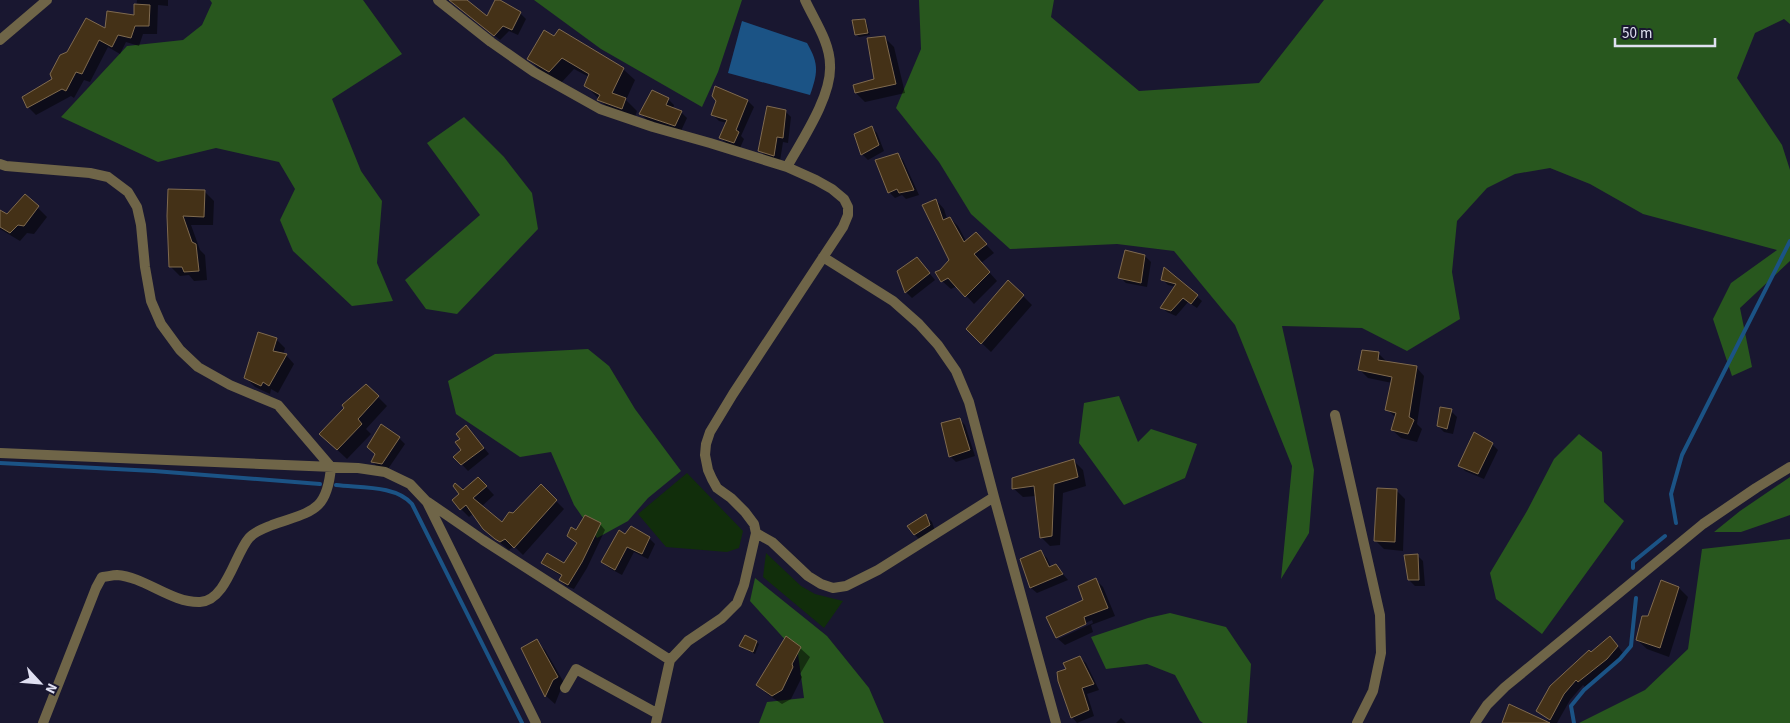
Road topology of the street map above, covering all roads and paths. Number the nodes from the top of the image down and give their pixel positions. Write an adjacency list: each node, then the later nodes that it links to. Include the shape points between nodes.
1 (47, 0): 4 (street)
2 (438, 0): 6 (street, via 534,72 600,108)
3 (805, 0): 6 (street, via 826,44 830,65 825,95)
4 (0, 40)
5 (0, 164): 10 (street, via 90,173 108,177 128,192 137,207 141,225 151,301 161,324 180,350 198,367 230,385 278,405)
6 (787, 167): 7 (street, via 832,189 848,207 843,227)
7 (824, 257): 12 (street, via 893,301 919,324 956,371 969,402); 14 (street, via 733,394 706,444 708,470 717,488 745,512)
8 (1335, 415): 21 (street, via 1380,615 1380,653 1373,691)
9 (0, 452): 10 (street)
10 (331, 467): 13 (street, via 385,472 410,484); 18 (street, via 326,496 320,505 263,528 250,537 222,588 209,599 201,602 178,598 117,575 102,577)
11 (1790, 467): 22 (street, via 1703,524 1630,582 1505,687)
12 (994, 497): 14 (street, via 878,570 846,586 834,588 808,576 772,542); 20 (street)
13 (427, 502): 15 (street); 19 (street)
14 (756, 533): 15 (street, via 737,603 722,618 688,641)
15 (670, 660): 17 (street)
16 (565, 688): 17 (street, via 576,669)
17 (657, 719)
18 (43, 723)
19 (536, 723)
20 (1056, 723)
21 (1357, 723)
22 (1475, 723)

